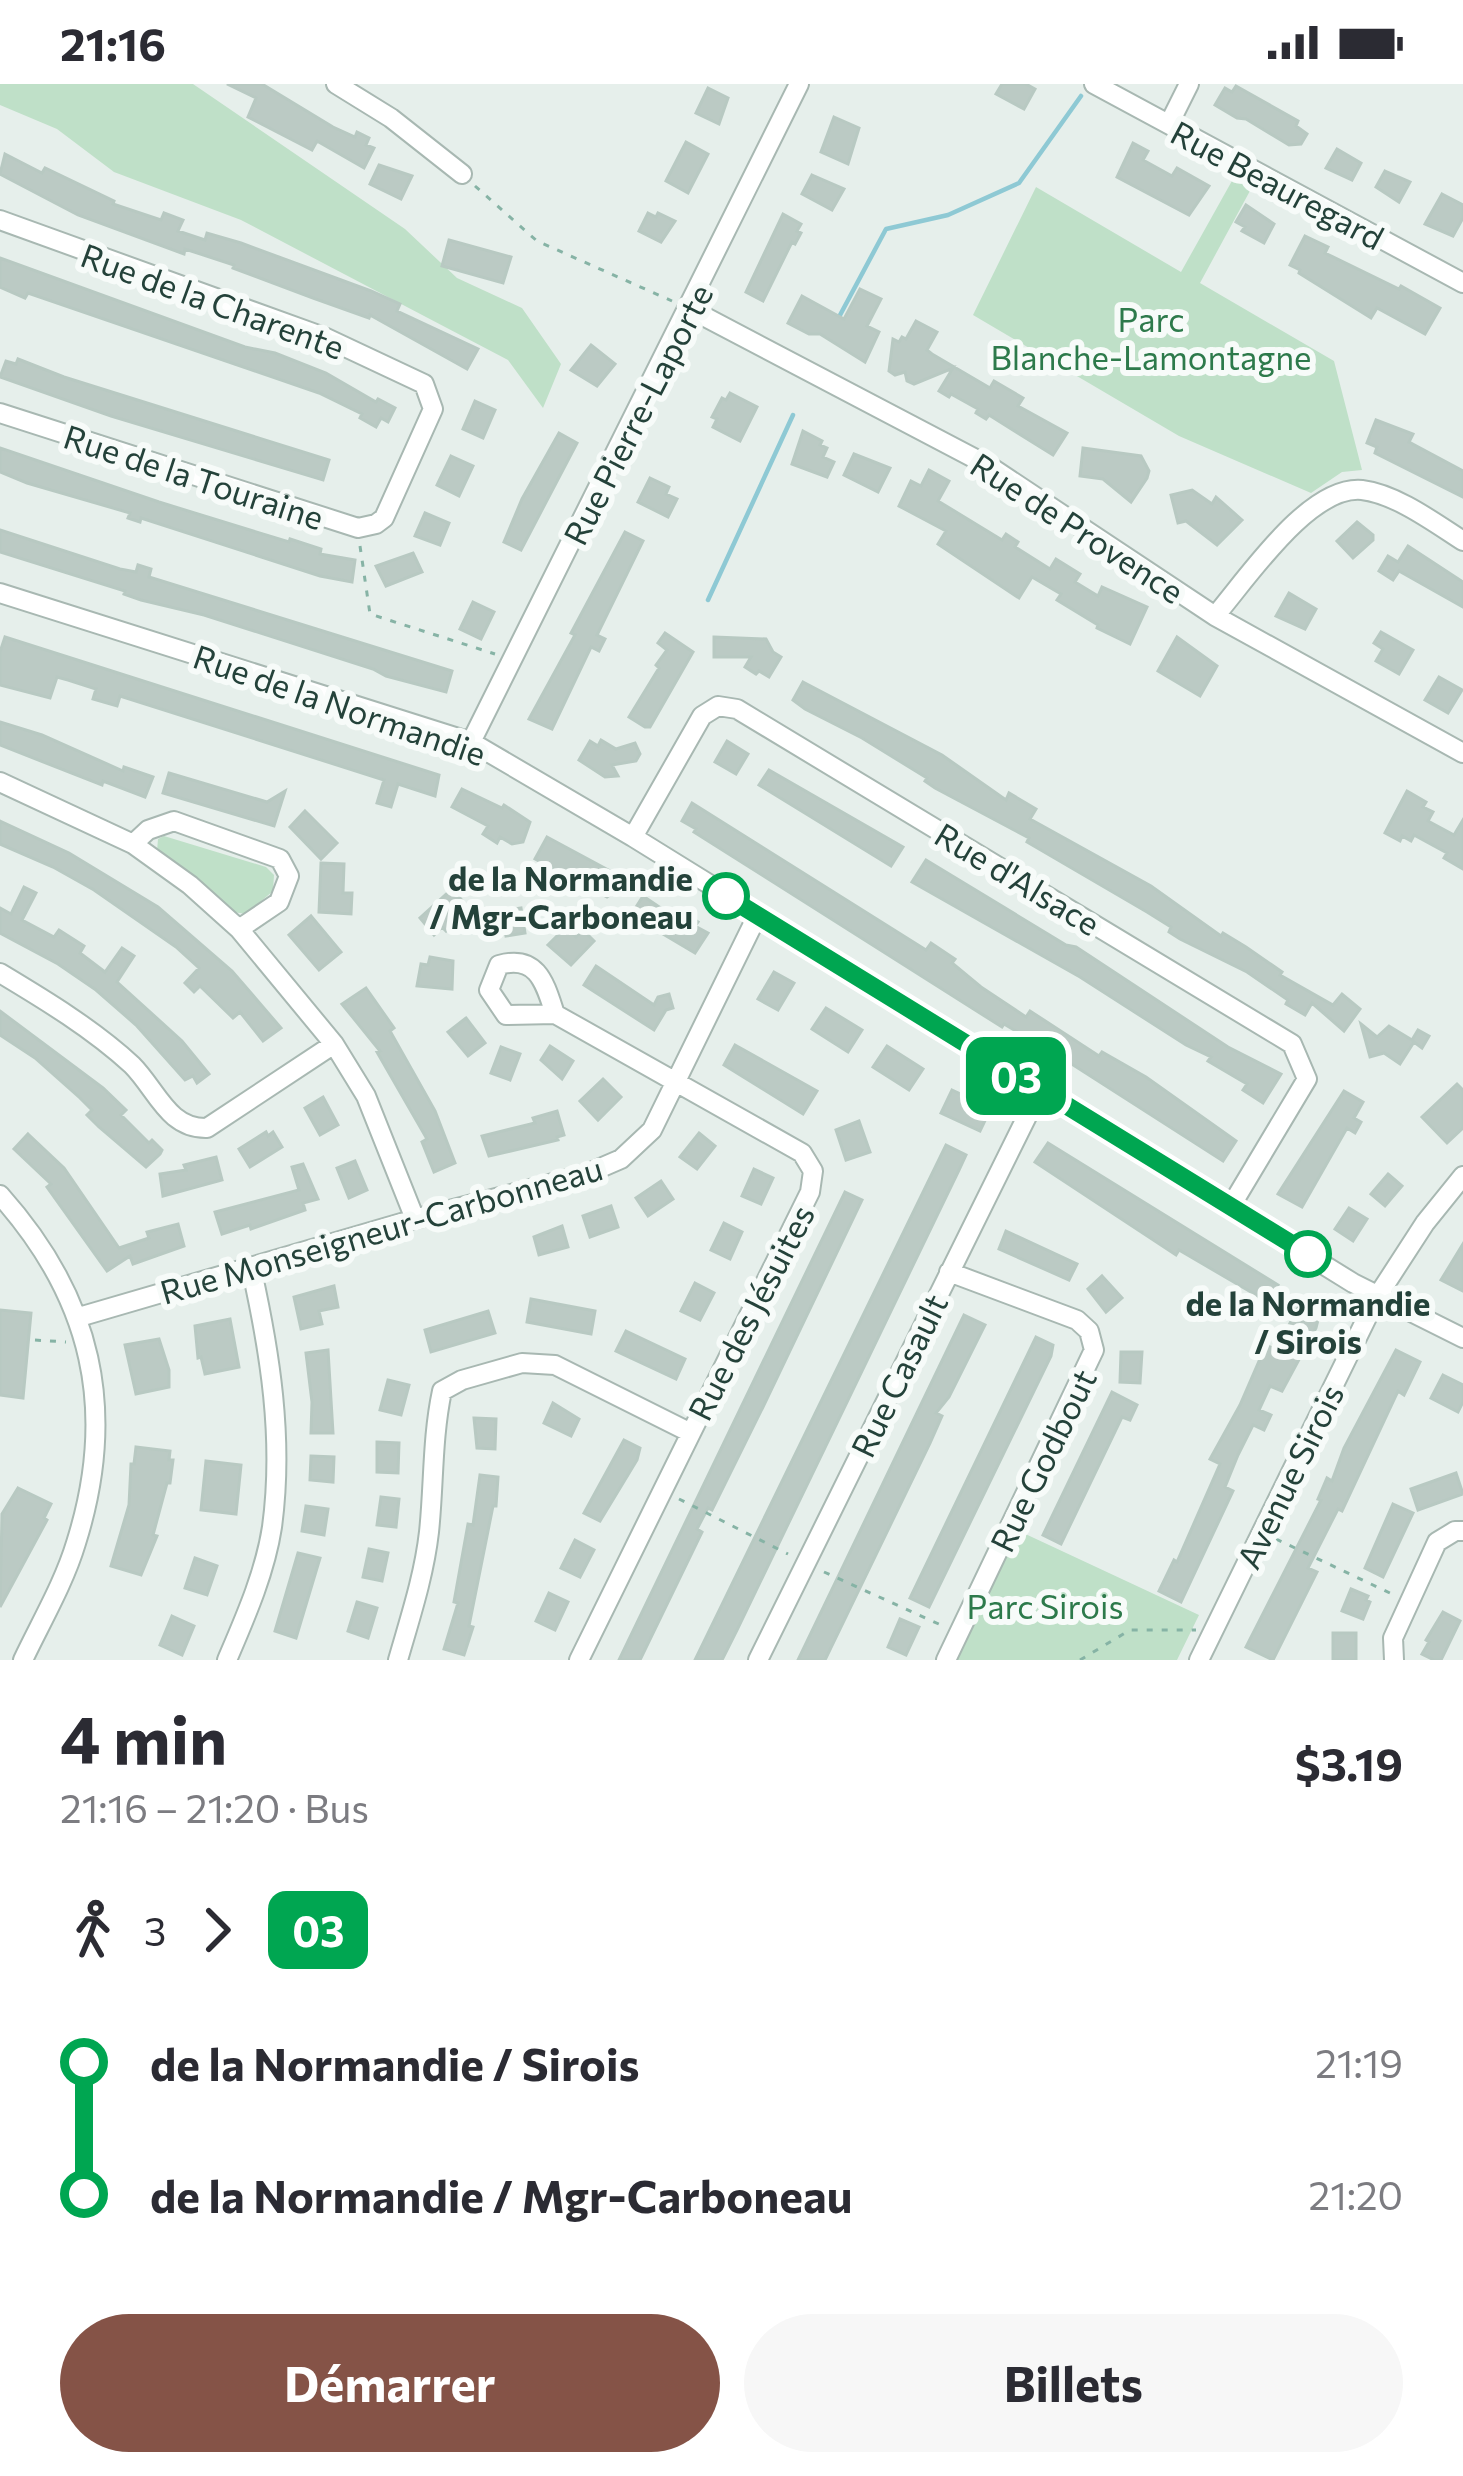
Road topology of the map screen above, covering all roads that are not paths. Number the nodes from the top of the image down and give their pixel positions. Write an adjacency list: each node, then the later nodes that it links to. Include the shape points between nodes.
1 (336, 84): 6 (street)
2 (799, 84): 9 (street, Rue Pierre-Laporte)
3 (1094, 84): 5 (street, Rue Beauregard)
4 (1189, 84): 5 (street)
5 (1169, 124): 8 (street, Rue Beauregard)
6 (462, 174)
7 (0, 220): 10 (street, Rue de la Charente, via 324,337)
8 (1463, 283)
9 (690, 309): 14 (street, Rue de Provence, via 989,466); 15 (street, Rue Pierre-Laporte)
10 (424, 383): 11 (street, Rue de la Touraine, via 433,410 384,518 358,528)
11 (0, 412)
12 (1463, 541): 14 (street, via 1385,497 1340,491 1304,514)
13 (0, 592): 15 (street, Rue de la Normandie)
14 (1215, 616): 16 (street, Rue de Provence)
15 (471, 742): 18 (street, Rue de la Normandie)
16 (1463, 753)
17 (0, 782): 19 (street)
18 (633, 837): 20 (street, Rue de la Normandie); 29 (street, Rue d'Alsace, via 702,716 718,706 737,710 1292,1044 1307,1079)
19 (134, 844): 21 (street); 21 (street, via 174,821 280,859 289,877 278,902)
20 (757, 916): 25 (street, Rue Monseigneur-Carbonneau); 26 (street, Rue de la Normandie)
21 (239, 928): 24 (street)
22 (0, 973): 24 (street, via 133,1066 191,1129 207,1128)
23 (555, 1015): 25 (street, Rue des Jésuites)
24 (334, 1044): 30 (street, via 366,1096)
25 (674, 1084): 30 (street, Rue Monseigneur-Carbonneau, via 652,1130 620,1159); 36 (street, Rue des Jésuites, via 802,1153 814,1171)
26 (1040, 1090): 29 (street, Rue de la Normandie); 32 (street, Rue Casault)
27 (1463, 1177): 33 (street, Avenue Sirois)
28 (0, 1195): 34 (street, via 27,1225)
29 (1232, 1206): 33 (street, Rue de la Normandie)
30 (415, 1219): 31 (street, Rue Monseigneur-Carbonneau)
31 (251, 1267): 34 (street, Rue Monseigneur-Carbonneau); 39 (street, via 271,1355 272,1530)
32 (949, 1272): 42 (street, Rue Casault); 43 (street, Rue Godbout, via 1077,1320 1094,1350)
33 (1377, 1297): 35 (street, Rue de la Normandie); 44 (street, Avenue Sirois)
34 (79, 1317): 38 (street, via 94,1378 89,1498 75,1549)
35 (1463, 1338)
36 (689, 1432): 40 (street, via 555,1365 522,1363 442,1391 428,1534); 41 (street, Rue des Jésuites)
37 (1463, 1531): 45 (street, via 1437,1542 1393,1639)
38 (23, 1660)
39 (226, 1660)
40 (398, 1660)
41 (579, 1660)
42 (758, 1660)
43 (946, 1660)
44 (1199, 1660)
45 (1394, 1660)

